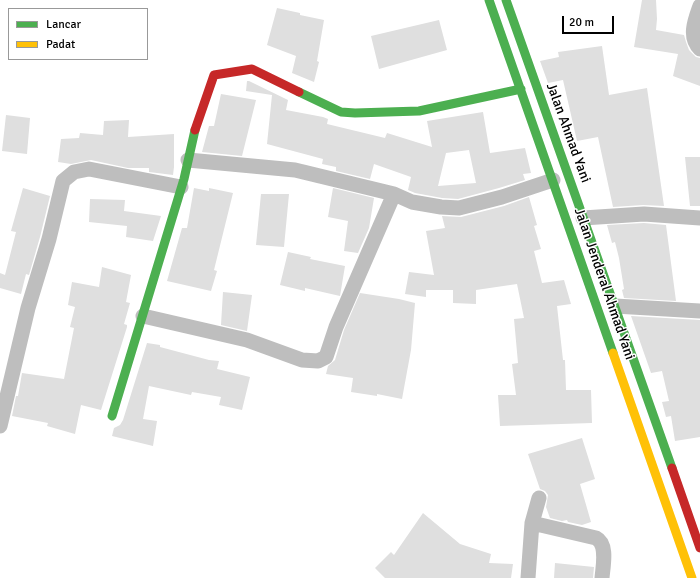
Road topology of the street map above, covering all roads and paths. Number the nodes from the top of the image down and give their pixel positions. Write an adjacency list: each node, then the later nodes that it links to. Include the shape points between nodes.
1 (489, 0): 5 (main road, Jalan Jenderal Ahmad Yani)
2 (506, 0): 10 (main road, Jalan Ahmad Yani)
3 (700, 6): 4 (street, via 693,33 695,44)
4 (700, 49)
5 (521, 89): 6 (main road, via 419,111 355,113 341,112 252,69 218,73 212,77); 7 (main road, Jalan Jenderal Ahmad Yani)
6 (188, 160): 8 (main road); 9 (street, via 295,170)
7 (553, 180): 9 (street, via 459,208 412,202); 18 (main road, Jalan Jenderal Ahmad Yani)
8 (181, 187): 14 (main road); 16 (street, via 89,170 74,172 63,181 28,308)
9 (394, 194): 14 (street, via 336,327 326,357 318,361 302,360 247,340)
10 (583, 218): 11 (street, via 644,214); 12 (main road, Jalan Ahmad Yani)
11 (700, 218)
12 (615, 306): 13 (street); 17 (main road, Jalan Ahmad Yani)
13 (700, 311)
14 (143, 316): 15 (main road)
15 (112, 416)
16 (0, 426)
17 (670, 460): 18 (main road); 21 (main road, Jalan Ahmad Yani)
18 (653, 466): 24 (main road, Jalan Jenderal Ahmad Yani)
19 (539, 498): 20 (street)
20 (532, 524): 22 (street); 23 (street, via 600,540 603,544)
21 (700, 548)
22 (528, 578)
23 (602, 578)
24 (692, 578)

